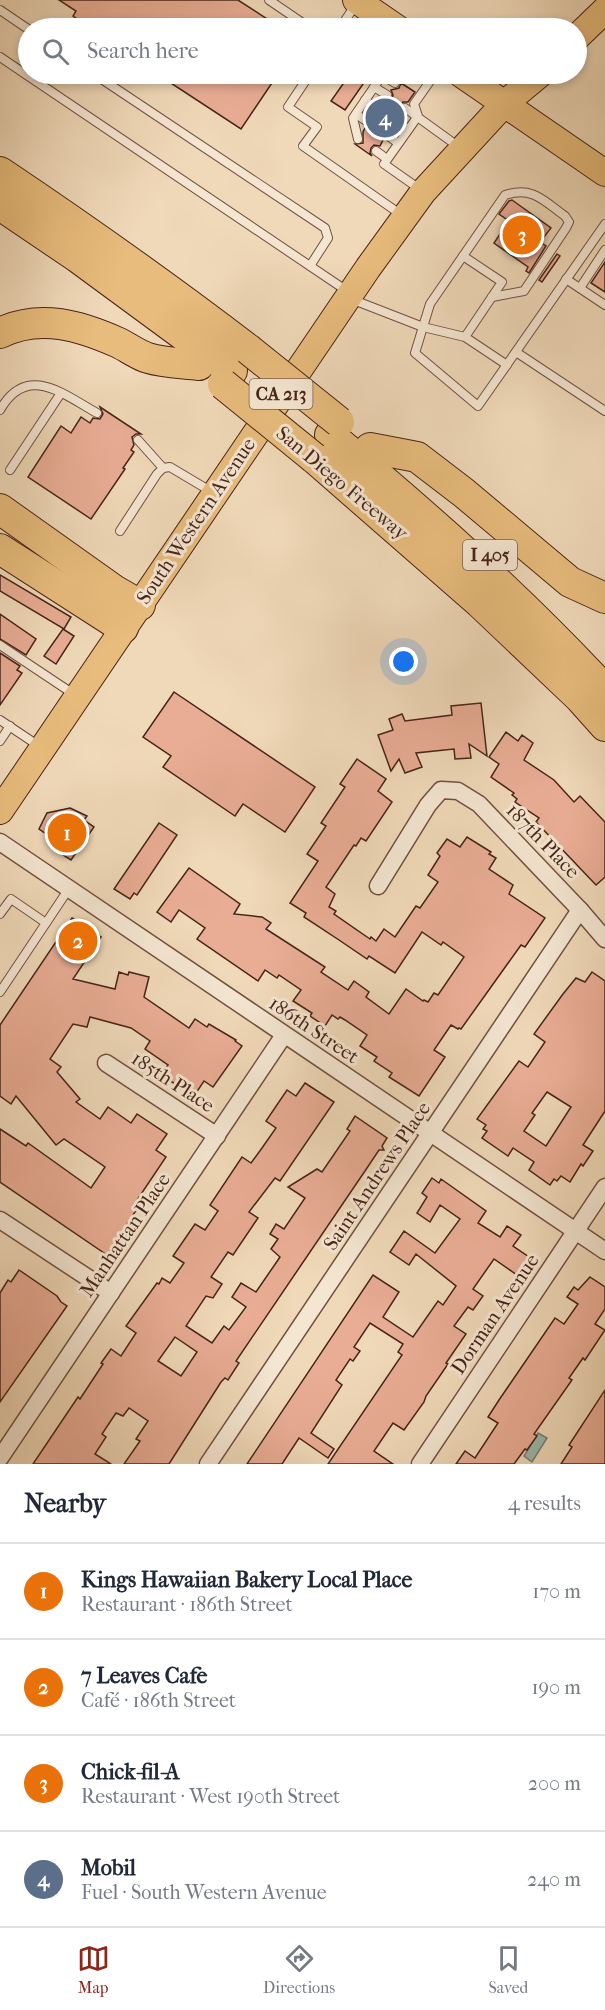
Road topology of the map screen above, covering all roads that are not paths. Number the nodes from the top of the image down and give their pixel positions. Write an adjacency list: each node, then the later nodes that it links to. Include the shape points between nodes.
1 (269, 0): 5 (lane)
2 (357, 1): 6 (lane); 7 (main road)
3 (0, 10): 8 (lane)
4 (602, 10): 9 (main road)
5 (295, 18)
6 (346, 18)
7 (382, 18)
8 (18, 22)
9 (587, 26)
10 (0, 57): 11 (lane)
11 (18, 69)
12 (40, 84): 46 (lane)
13 (109, 84): 46 (lane, via 325,228 328,238)
14 (303, 84): 41 (lane, via 288,107 317,127 303,146)
15 (376, 84): 19 (lane)
16 (427, 84): 26 (lane, via 414,104)
17 (475, 84): 22 (main road)
18 (528, 84): 22 (main road, South Western Avenue / CA 213)
19 (374, 87): 20 (lane); 21 (lane)
20 (387, 95)
21 (365, 100): 24 (lane); 25 (lane)
22 (504, 104): 33 (main road, South Western Avenue / CA 213); 37 (main road)
23 (405, 108): 26 (lane)
24 (378, 109)
25 (356, 114): 28 (lane); 31 (lane, via 353,118)
26 (418, 116): 29 (lane); 33 (lane)
27 (396, 121): 29 (lane)
28 (369, 123)
29 (408, 129): 32 (lane)
30 (387, 135): 32 (lane)
31 (358, 138)
32 (398, 143): 35 (lane)
33 (462, 149): 38 (main road, South Western Avenue / CA 213)
34 (376, 151): 35 (lane)
35 (387, 159): 38 (lane, via 384,164)
36 (0, 172): 58 (highway, San Diego Freeway / I 405, via 99,239)
37 (605, 173)
38 (423, 192): 41 (main road, South Western Avenue / CA 213)
39 (0, 193): 58 (highway, via 147,293)
40 (0, 205): 58 (highway)
41 (405, 217): 49 (main road, South Western Avenue / CA 213)
42 (0, 224): 56 (highway, San Diego Freeway / I 405)
43 (605, 224): 47 (lane)
44 (605, 250): 48 (lane)
45 (464, 256): 50 (lane, via 502,282); 50 (lane, via 506,195 530,192 565,216 569,222 566,228 524,291); 52 (lane, via 430,304)
46 (310, 266): 49 (lane)
47 (567, 279): 48 (lane); 55 (lane)
48 (579, 288): 51 (lane)
49 (348, 295): 52 (lane); 68 (main road, South Western Avenue / CA 213)
50 (492, 297): 54 (lane)
51 (605, 305)
52 (423, 327): 54 (lane); 57 (lane, via 416,353 478,406)
53 (0, 333): 56 (highway, via 34,322 49,322 118,343 148,358)
54 (465, 337): 57 (lane)
55 (516, 352): 57 (lane); 61 (lane)
56 (199, 365): 58 (highway, San Diego Freeway / I 405)
57 (507, 365)
58 (235, 367): 64 (highway, San Diego Freeway / I 405, bridge); 64 (highway, San Diego Freeway / I 405, bridge)
59 (61, 393): 60 (lane, via 46,386 27,385 8,397); 62 (lane); 67 (lane)
60 (0, 410)
61 (605, 411)
62 (97, 413)
63 (138, 440): 66 (lane)
64 (327, 440): 65 (highway, San Diego Freeway / I 405); 76 (highway, San Diego Freeway / I 405, via 480,603)
65 (370, 448): 72 (highway, via 417,457 570,582); 75 (highway, San Diego Freeway / I 405, via 480,546)
66 (163, 468): 68 (lane, via 170,467); 70 (lane)
67 (10, 470)
68 (215, 494): 73 (main road, South Western Avenue / CA 213)
69 (0, 509): 73 (highway, via 114,590)
70 (120, 531)
71 (0, 549): 73 (highway)
72 (605, 598)
73 (132, 616): 77 (main road, South Western Avenue)
74 (0, 645): 77 (lane)
75 (605, 668)
76 (593, 694): 80 (highway, San Diego Freeway / I 405)
77 (77, 696): 82 (main road, South Western Avenue)
78 (0, 720): 79 (lane)
79 (10, 726): 81 (lane); 82 (lane)
80 (605, 726)
81 (0, 741)
82 (42, 748): 83 (main road, South Western Avenue)
83 (0, 811)
84 (0, 842): 86 (street, 186th Street)
85 (378, 886): 87 (street, 187th Place, via 428,805 441,790 458,791 479,804)
86 (68, 890): 89 (lane); 92 (street, 186th Street)
87 (580, 910): 90 (street, 187th Place); 94 (street, Saint Andrews Place)
88 (0, 914): 89 (lane, via 10,899)
89 (46, 922): 91 (lane)
90 (605, 939)
91 (0, 992)
92 (284, 1035): 94 (street, 186th Street); 95 (street, Manhattan Place)
93 (106, 1063): 95 (street, 185th Place)
94 (431, 1134): 98 (street, 186th Street); 102 (street, Saint Andrews Place)
95 (217, 1136): 100 (street, Manhattan Place)
96 (605, 1187): 98 (street, Dorman Avenue)
97 (0, 1220): 100 (street)
98 (575, 1231): 99 (street, 186th Street); 103 (street, Dorman Avenue)
99 (605, 1251)
100 (111, 1293): 101 (street, Manhattan Place)
101 (0, 1458)
102 (208, 1464)
103 (420, 1464)

